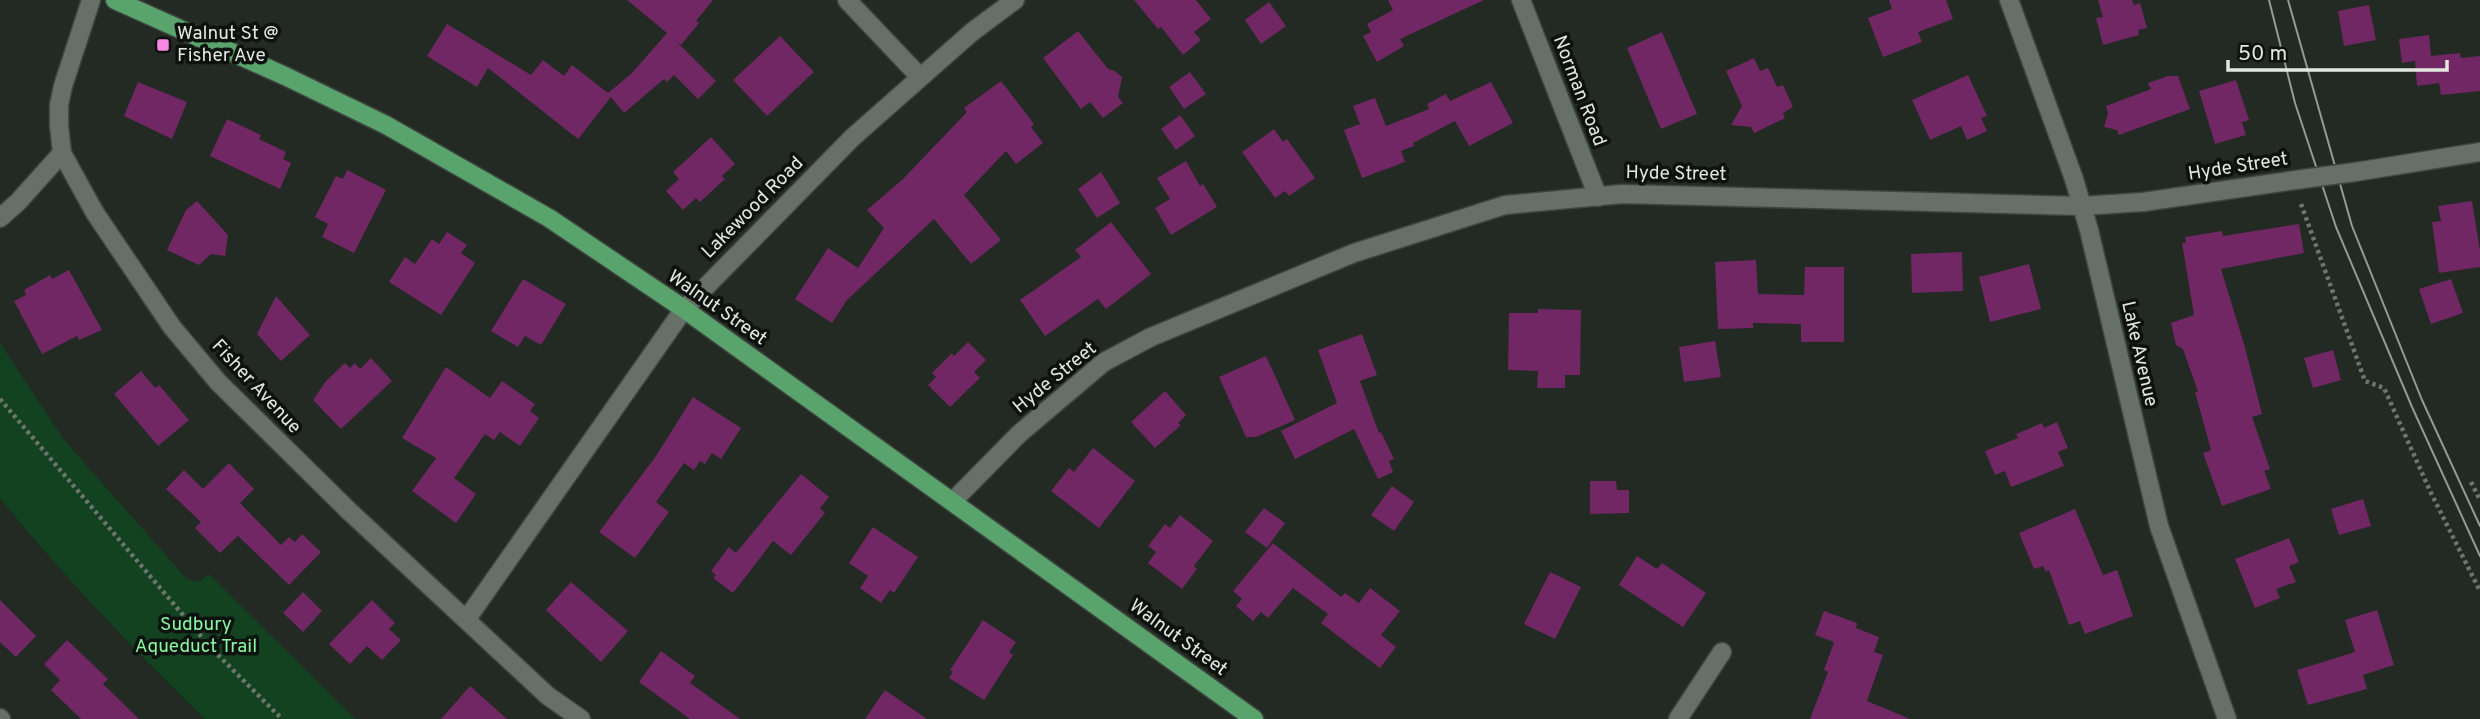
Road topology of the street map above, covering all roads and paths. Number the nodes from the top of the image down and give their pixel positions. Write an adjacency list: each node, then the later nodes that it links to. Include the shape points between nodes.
1 (91, 0): 9 (street, Fisher Avenue, via 59,105)
2 (115, 0): 14 (main road, Walnut Street, via 386,125 549,218)
3 (846, 0): 7 (street)
4 (1015, 0): 7 (street, Lakewood Road)
5 (1521, 0): 10 (street, Norman Road)
6 (2009, 0): 12 (street, Lake Avenue)
7 (920, 77): 14 (street, Lakewood Road, via 853,137)
8 (2480, 152): 12 (street, Hyde Street, bridge, via 2143,202)
9 (62, 153): 13 (street); 20 (street, Fisher Avenue, via 129,264 172,327 218,382)
10 (1598, 197): 12 (street, Hyde Street, via 1691,195); 18 (street, Hyde Street, via 1505,205 1354,253 1151,337 1104,362 1019,434)
11 (2301, 204): 19 (path, via 2365,381 2384,387)
12 (2082, 206): 26 (street, Lake Avenue, via 2159,526)
13 (0, 218)
14 (684, 309): 18 (main road, Walnut Street); 20 (street, Lakewood Road)
15 (0, 399): 23 (path, via 211,648)
16 (2471, 482): 17 (path)
17 (2480, 500)
18 (953, 501): 22 (main road, Walnut Street)
19 (2480, 591)
20 (466, 620): 24 (street, Fisher Avenue, via 548,696)
21 (1722, 652): 25 (street)
22 (1248, 717)
23 (282, 719)
24 (581, 719)
25 (1678, 719)
26 (2227, 719)

